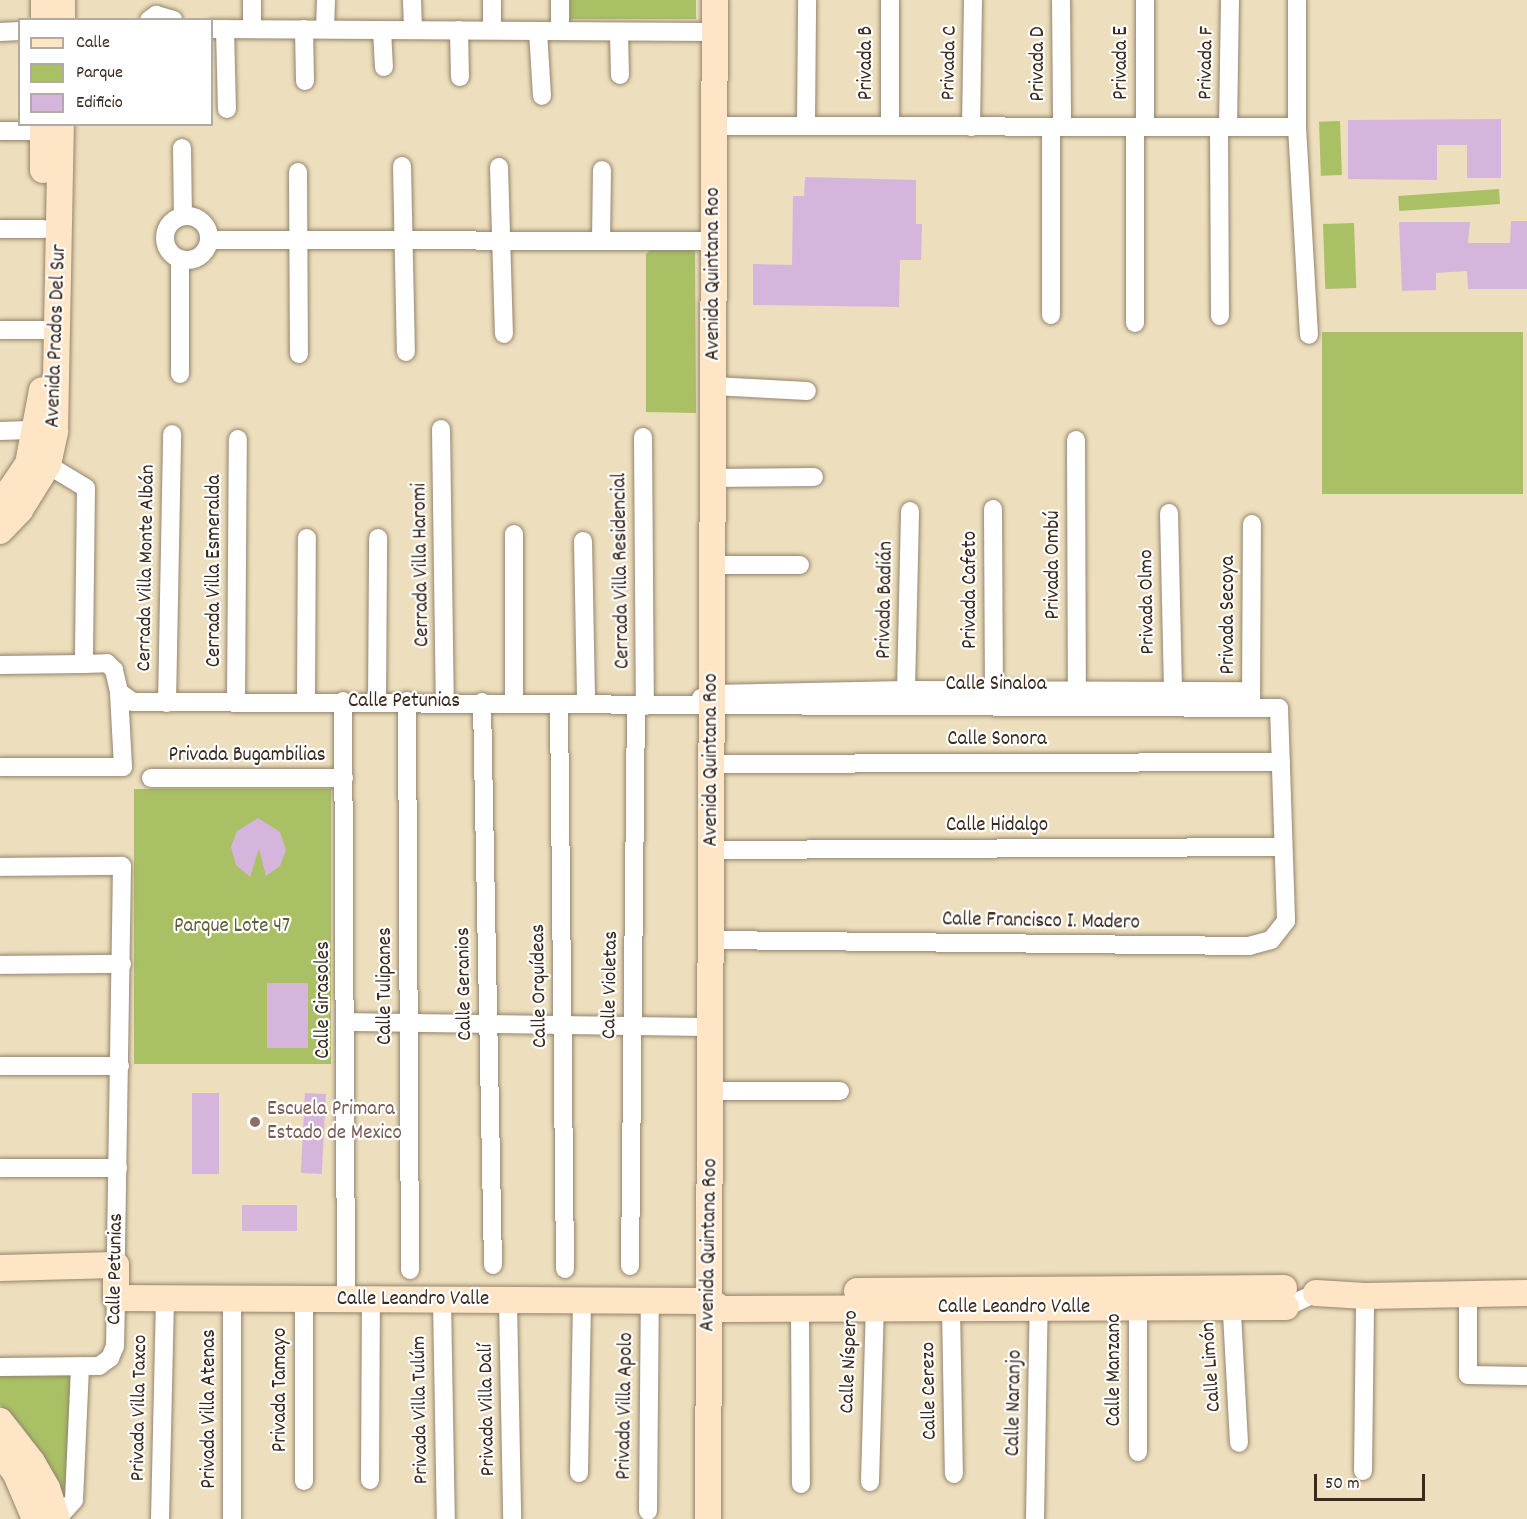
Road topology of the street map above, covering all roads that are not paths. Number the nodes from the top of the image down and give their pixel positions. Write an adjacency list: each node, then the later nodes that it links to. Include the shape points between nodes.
1 (44, 0): 17 (main road)
2 (62, 0): 18 (main road)
3 (252, 0): 21 (street)
4 (326, 0): 23 (street)
5 (412, 0): 25 (street)
6 (492, 0): 27 (street)
7 (560, 0): 30 (street)
8 (715, 0): 33 (main road, Avenida Quintana Roo)
9 (807, 0): 41 (street)
10 (890, 0): 42 (street, Privada B)
11 (973, 0): 43 (street, Privada C)
12 (1061, 0): 44 (street, Privada D)
13 (1145, 0): 45 (street, Privada E)
14 (1230, 0): 46 (street, Privada F)
15 (1297, 0): 48 (street)
16 (172, 12): 19 (street)
17 (44, 18)
18 (62, 18)
19 (152, 18)
20 (218, 29): 21 (street); 39 (street)
21 (252, 29): 22 (street)
22 (304, 29): 23 (street); 37 (street)
23 (325, 29): 24 (street)
24 (382, 30): 25 (street); 34 (street)
25 (413, 30): 26 (street)
26 (459, 30): 27 (street); 36 (street)
27 (492, 30): 29 (street)
28 (18, 31): 31 (street)
29 (538, 31): 30 (street); 38 (street)
30 (560, 31): 32 (street)
31 (0, 32)
32 (619, 32): 33 (street); 35 (street)
33 (714, 32): 40 (main road, Avenida Quintana Roo)
34 (384, 67)
35 (620, 75)
36 (460, 77)
37 (305, 81)
38 (542, 96)
39 (227, 109)
40 (714, 126): 41 (street); 63 (main road, Avenida Quintana Roo)
41 (806, 126): 42 (street)
42 (890, 126): 43 (street)
43 (971, 127): 44 (street)
44 (1057, 127): 45 (street); 65 (street, Privada D)
45 (1140, 127): 46 (street); 67 (street, Privada E)
46 (1223, 127): 48 (street); 66 (street, Privada F)
47 (52, 128): 49 (street); 57 (main road, Avenida Prados Del Sur); 84 (main road, Avenida Prados Del Sur, via 58,408)
48 (1297, 128): 71 (street)
49 (0, 131)
50 (183, 148): 55 (street)
51 (402, 166): 60 (street)
52 (499, 167): 61 (street)
53 (602, 170): 62 (street)
54 (298, 172): 59 (street)
55 (183, 216): 58 (street, via 202,222); 64 (street, via 170,223 164,237 168,252)
56 (0, 229): 57 (street)
57 (43, 229): 69 (main road, Avenida Prados Del Sur)
58 (209, 240): 59 (street); 64 (street, via 204,252 194,260)
59 (298, 241): 60 (street); 73 (street)
60 (403, 241): 61 (street); 72 (street)
61 (501, 241): 62 (street); 70 (street)
62 (601, 241): 63 (street)
63 (714, 241): 75 (main road, Avenida Quintana Roo)
64 (180, 260): 74 (street)
65 (1051, 315)
66 (1220, 316)
67 (1135, 323)
68 (0, 330): 69 (street)
69 (43, 330): 78 (main road, Avenida Prados Del Sur)
70 (504, 334)
71 (1309, 335)
72 (406, 352)
73 (299, 354)
74 (180, 374)
75 (714, 386): 76 (street); 86 (main road, Avenida Quintana Roo)
76 (807, 391)
77 (441, 429): 110 (street, Cerrada Villa Haromi)
78 (37, 430): 79 (street); 87 (main road, Avenida Prados Del Sur, via 28,464)
79 (0, 431)
80 (172, 434): 115 (street, Cerrada Villa Monte Albán)
81 (643, 437): 119 (street, Cerrada Villa Residencial)
82 (238, 439): 112 (street, Cerrada Villa Esmeralda)
83 (1076, 440): 102 (street, Privada Ombú)
84 (48, 465): 92 (main road, Avenida Prados Del Sur, via 20,510); 99 (street, via 86,488)
85 (814, 477): 86 (street)
86 (713, 478): 97 (main road, Avenida Quintana Roo)
87 (0, 505)
88 (993, 508): 105 (street, Privada Cafeto)
89 (910, 511): 101 (street, Privada Badián)
90 (1169, 513): 103 (street, Privada Olmo)
91 (1252, 524): 106 (street, Privada Secoya)
92 (0, 531)
93 (514, 534): 116 (street)
94 (307, 537): 113 (street)
95 (378, 538): 108 (street)
96 (583, 541): 118 (street, Cerrada Villa Residencial)
97 (713, 565): 98 (street); 111 (main road, Avenida Quintana Roo)
98 (800, 565)
99 (84, 664): 100 (street); 104 (street, via 107,663 114,670)
100 (0, 665)
101 (906, 690): 105 (street, Calle Sinaloa); 111 (street, Calle Sinaloa)
102 (1077, 691): 103 (street, Calle Sinaloa); 105 (street, Calle Sinaloa)
103 (1173, 691): 106 (street, Calle Sinaloa)
104 (119, 692): 115 (street, Calle Petunias, via 134,702); 123 (street, via 123,767)
105 (994, 699): 106 (street, Calle Sinaloa); 111 (street, Calle Sinaloa)
106 (1251, 699): 120 (street, Calle Sinaloa)
107 (344, 701): 108 (street, Calle Petunias); 113 (street, Calle Petunias); 125 (street, Calle Girasoles)
108 (376, 701): 109 (street, Calle Petunias)
109 (407, 701): 110 (street, Calle Petunias); 133 (street, Calle Tulipanes)
110 (445, 701): 114 (street, Calle Petunias)
111 (705, 701): 119 (street, Calle Petunias); 122 (main road, Avenida Quintana Roo)
112 (236, 702): 113 (street, Calle Petunias); 115 (street, Calle Petunias)
113 (306, 702)
114 (482, 702): 116 (street, Calle Petunias); 134 (street, Calle Geranios)
115 (167, 703)
116 (514, 703): 117 (street, Calle Petunias)
117 (559, 704): 118 (street, Calle Petunias); 135 (street, Calle Orquídeas)
118 (586, 704): 119 (street, Calle Petunias)
119 (641, 705): 136 (street, Calle Violetas)
120 (1279, 708): 121 (street, Calle Francisco I. Madero)
121 (1281, 762): 122 (street, Calle Sonora); 126 (street, Calle Francisco I. Madero)
122 (712, 764): 127 (main road, Avenida Quintana Roo)
123 (0, 767)
124 (151, 778): 125 (street, Privada Bugambilias)
125 (344, 778): 132 (street, Calle Girasoles)
126 (1282, 847): 127 (street, Calle Hidalgo); 129 (street, Calle Francisco I. Madero, via 1286,921 1271,940 1249,946)
127 (712, 850): 129 (main road, Avenida Quintana Roo)
128 (0, 867): 130 (street, via 122,866)
129 (712, 940): 137 (main road, Avenida Quintana Roo)
130 (122, 964): 131 (street); 139 (street, Calle Petunias)
131 (0, 965)
132 (347, 1022): 133 (street); 162 (street, Calle Girasoles)
133 (408, 1023): 134 (street); 149 (street, Calle Tulipanes)
134 (488, 1024): 135 (street); 145 (street, Calle Geranios)
135 (563, 1025): 136 (street); 148 (street, Calle Orquídeas)
136 (633, 1026): 137 (street); 146 (street, Calle Violetas)
137 (712, 1027): 140 (main road, Avenida Quintana Roo)
138 (0, 1066): 139 (street)
139 (120, 1066): 143 (street, Calle Petunias)
140 (712, 1091): 141 (street); 168 (main road, Avenida Quintana Roo)
141 (840, 1091)
142 (0, 1168): 143 (street)
143 (118, 1168): 144 (street, Calle Petunias)
144 (116, 1265): 147 (main road); 155 (main road, Calle Petunias)
145 (493, 1265)
146 (630, 1266)
147 (0, 1268)
148 (565, 1269)
149 (410, 1270)
150 (1316, 1293): 153 (main road, Calle Leandro Valle); 154 (street, Calle Leandro Valle)
151 (1527, 1293): 152 (main road, Calle Leandro Valle)
152 (1468, 1294): 153 (main road, Calle Leandro Valle); 173 (street, via 1468,1375)
153 (1365, 1296): 177 (street)
154 (1285, 1297): 159 (main road, Calle Leandro Valle)
155 (116, 1298): 156 (main road, Calle Leandro Valle); 171 (street, Calle Petunias, via 115,1346 110,1358 99,1366)
156 (165, 1298): 160 (main road, Calle Leandro Valle); 187 (street, Privada Villa Taxco)
157 (1039, 1298): 158 (main road, Calle Leandro Valle); 163 (main road, Calle Leandro Valle); 170 (main road, Calle Leandro Valle); 192 (street, Calle Naranjo)
158 (1138, 1298): 159 (main road, Calle Leandro Valle); 176 (street, Calle Manzano)
159 (1231, 1298): 175 (street, Calle Limón)
160 (232, 1299): 161 (main road, Calle Leandro Valle); 188 (street, Privada Villa Atenas)
161 (304, 1299): 162 (main road, Calle Leandro Valle); 181 (street, Privada Tamayo)
162 (358, 1299): 164 (main road, Calle Leandro Valle); 180 (street)
163 (875, 1299): 168 (main road, Calle Leandro Valle, via 721,1292); 169 (main road, Calle Leandro Valle); 170 (main road, Calle Leandro Valle); 182 (street, Calle Níspero)
164 (442, 1300): 165 (main road, Calle Leandro Valle); 189 (street, Privada Villa Tulúm)
165 (508, 1301): 166 (main road, Calle Leandro Valle); 190 (street, Privada Villa Dalí)
166 (582, 1301): 167 (main road, Calle Leandro Valle); 178 (street)
167 (650, 1301): 168 (main road, Calle Leandro Valle); 184 (street, Privada Villa Apolo)
168 (710, 1301): 169 (main road, Calle Leandro Valle, via 722,1309); 191 (main road, Avenida Quintana Roo)
169 (801, 1308): 183 (street)
170 (951, 1308): 179 (street, Calle Cerezo)
171 (80, 1366): 172 (street, Calle Petunias); 186 (street, via 74,1500)
172 (0, 1367)
173 (1527, 1376)
174 (2, 1436): 185 (main road); 186 (main road, via 47,1488)
175 (1239, 1443)
176 (1138, 1452)
177 (1363, 1471)
178 (579, 1473)
179 (954, 1474)
180 (370, 1480)
181 (304, 1481)
182 (870, 1482)
183 (801, 1484)
184 (648, 1511)
185 (35, 1519)
186 (57, 1519)
187 (160, 1519)
188 (232, 1519)
189 (446, 1519)
190 (512, 1519)
191 (708, 1519)
192 (1035, 1519)

